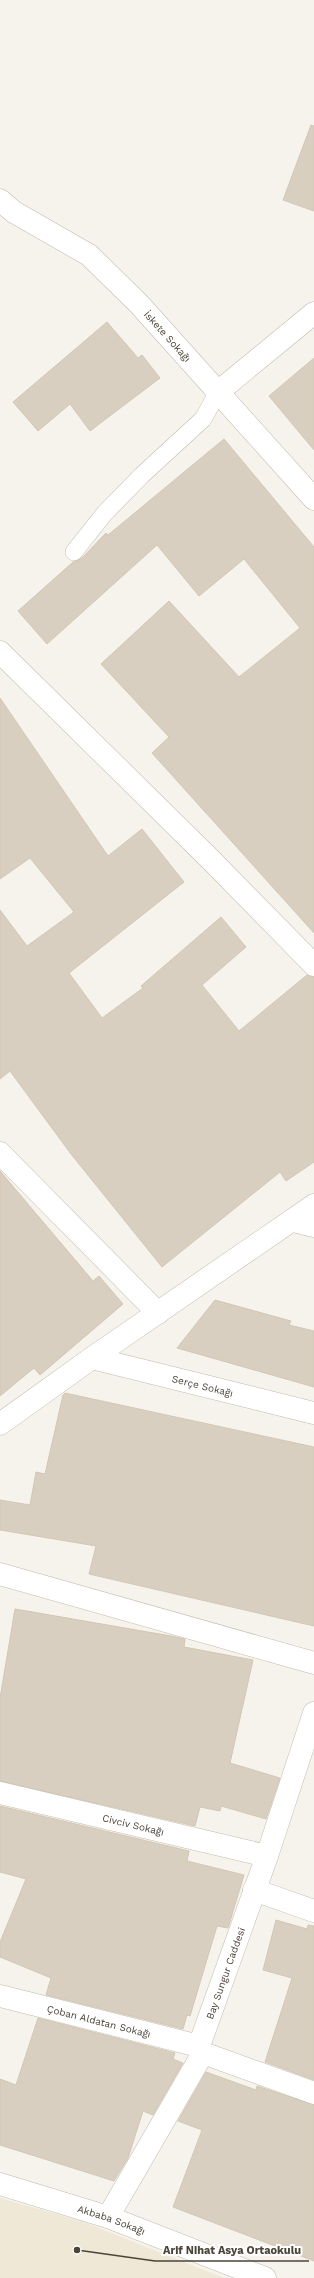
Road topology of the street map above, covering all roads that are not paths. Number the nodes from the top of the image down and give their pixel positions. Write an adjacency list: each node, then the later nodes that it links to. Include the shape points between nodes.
1 (0, 200): 3 (street, İskete Sokağı, via 14,212 89,255 138,304)
2 (314, 313): 3 (street)
3 (218, 392): 4 (street, İskete Sokağı); 5 (lane, via 203,419 104,514)
4 (314, 499)
5 (74, 552)
6 (0, 652): 7 (street)
7 (314, 965)
8 (0, 1153): 11 (street)
9 (314, 1205): 10 (street)
10 (304, 1223): 11 (street)
11 (158, 1313): 12 (street)
12 (92, 1358): 13 (street, Serçe Sokağı); 14 (street)
13 (314, 1413)
14 (0, 1424)
15 (0, 1574): 16 (street)
16 (314, 1663)
17 (314, 1713): 18 (street, Bay Sungur Caddesi)
18 (308, 1753): 20 (street, Bay Sungur Caddesi)
19 (0, 1794): 20 (street, Civciv Sokağı)
20 (267, 1856): 21 (street, Bay Sungur Caddesi)
21 (254, 1890): 22 (street); 24 (street, Bay Sungur Caddesi)
22 (314, 1911)
23 (0, 1996): 24 (street, Çoban Aldatan Sokağı)
24 (201, 2049): 25 (street, Çoban Aldatan Sokağı); 27 (street, Bay Sungur Caddesi)
25 (314, 2093)
26 (0, 2184): 27 (street, Akbaba Sokağı)
27 (108, 2217): 28 (street, Akbaba Sokağı)
28 (265, 2278)

